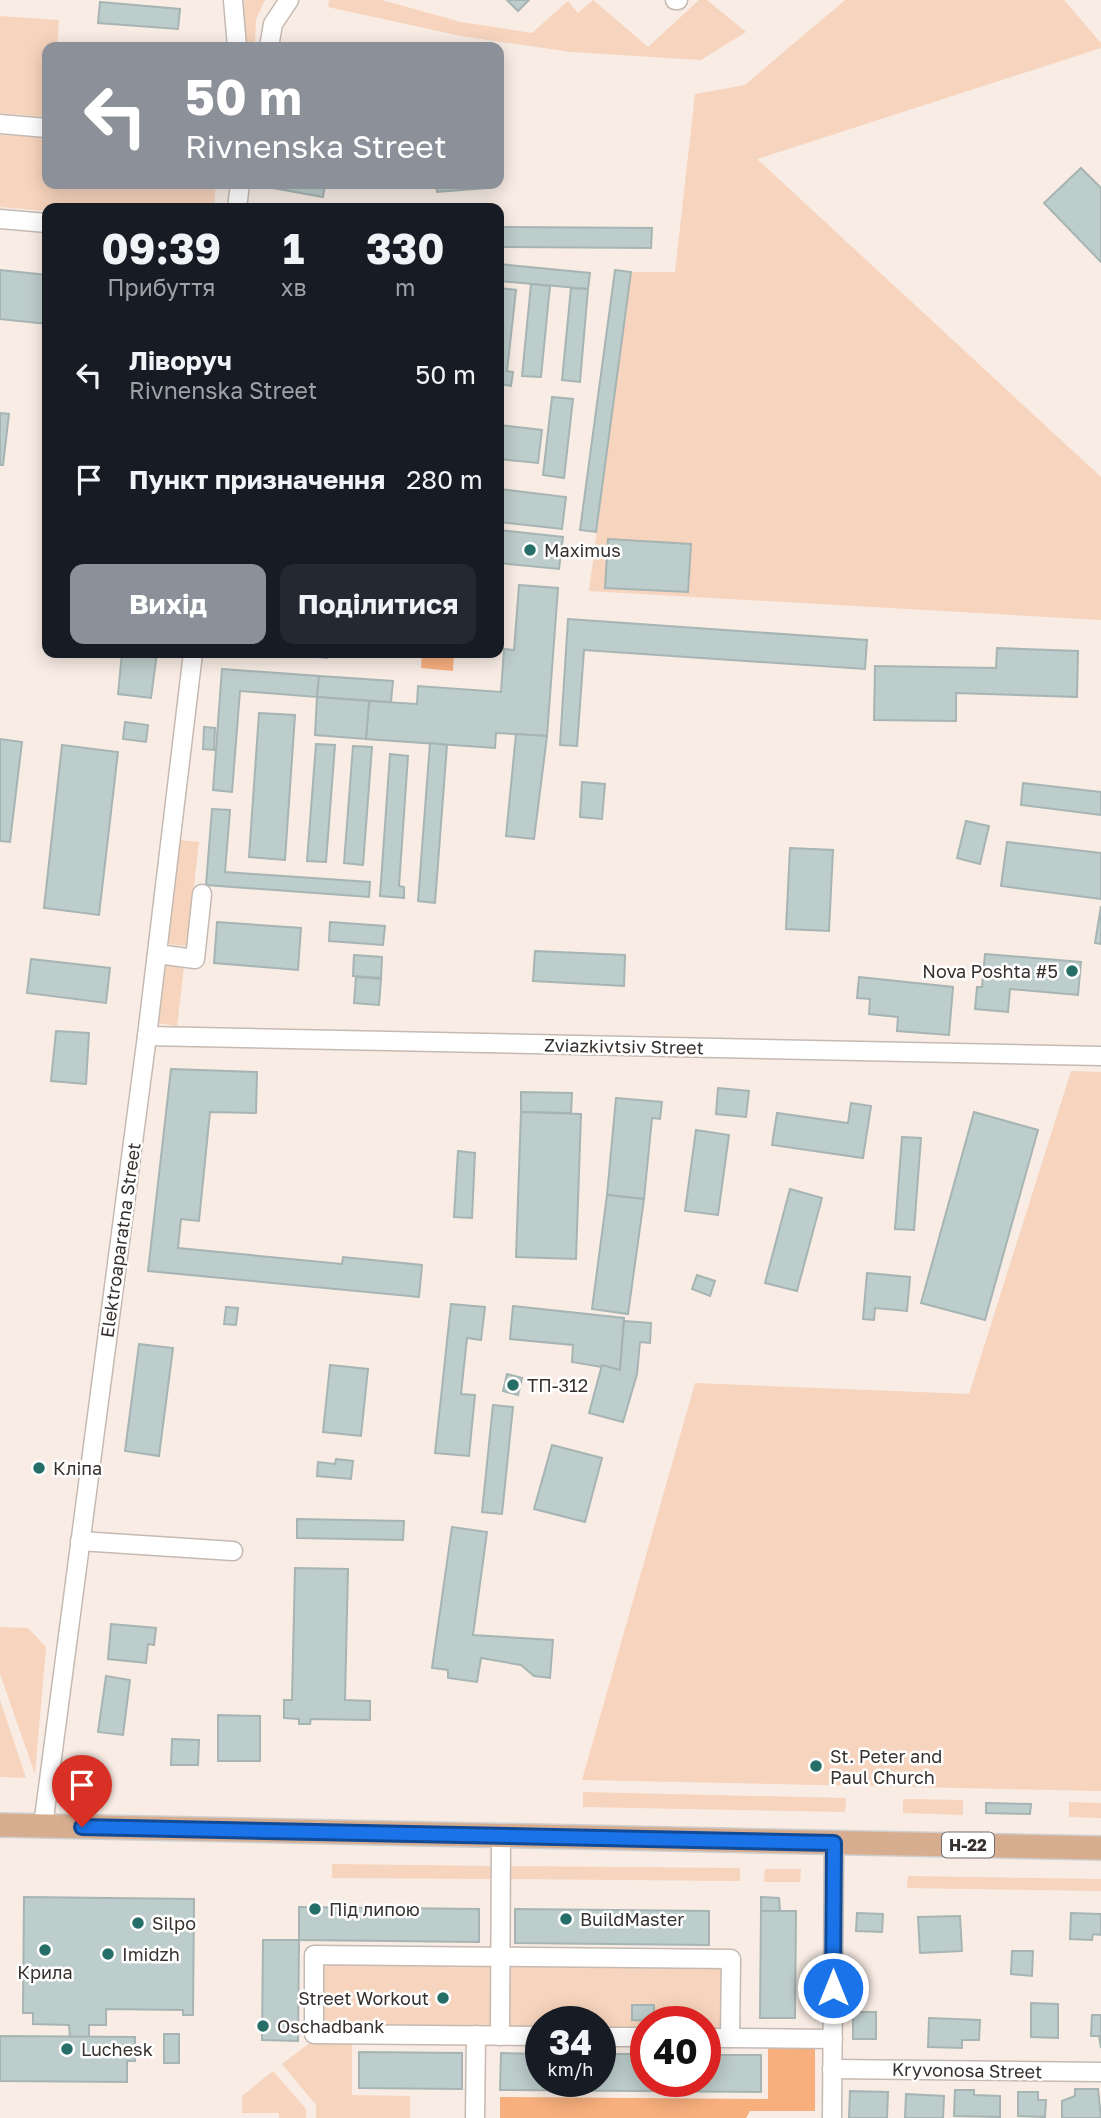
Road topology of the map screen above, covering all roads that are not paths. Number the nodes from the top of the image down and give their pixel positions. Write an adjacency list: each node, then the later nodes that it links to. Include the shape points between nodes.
1 (233, 0): 3 (street)
2 (289, 0): 4 (street, via 272,24)
3 (237, 42)
4 (270, 42)
5 (0, 124): 6 (street)
6 (42, 128)
7 (0, 219): 8 (street)
8 (42, 223)
9 (192, 658): 11 (street, Elektroaparatna Street)
10 (202, 894): 11 (street, via 195,959)
11 (157, 954): 12 (street, Elektroaparatna Street)
12 (147, 1036): 13 (street, Zviazkivtsiv Street); 14 (street, Elektroaparatna Street)
13 (1101, 1056)
14 (80, 1541): 15 (street); 17 (street, Elektroaparatna Street)
15 (233, 1551)
16 (0, 1825): 17 (main road, Н-22)
17 (43, 1826): 18 (main road, Н-22)
18 (501, 1836): 19 (main road, Н-22); 21 (street)
19 (834, 1843): 20 (main road, Н-22); 27 (street)
20 (1101, 1848)
21 (500, 1956): 22 (street, via 314,1955 314,2034); 23 (street); 26 (street, via 731,1959)
22 (475, 2035): 23 (street); 30 (street)
23 (500, 2036): 24 (street)
24 (525, 2036)
25 (721, 2038): 26 (street)
26 (730, 2038): 27 (street)
27 (833, 2039): 28 (street)
28 (832, 2069): 29 (street, Kryvonosa Street); 31 (street)
29 (1101, 2071)
30 (476, 2118)
31 (832, 2118)

